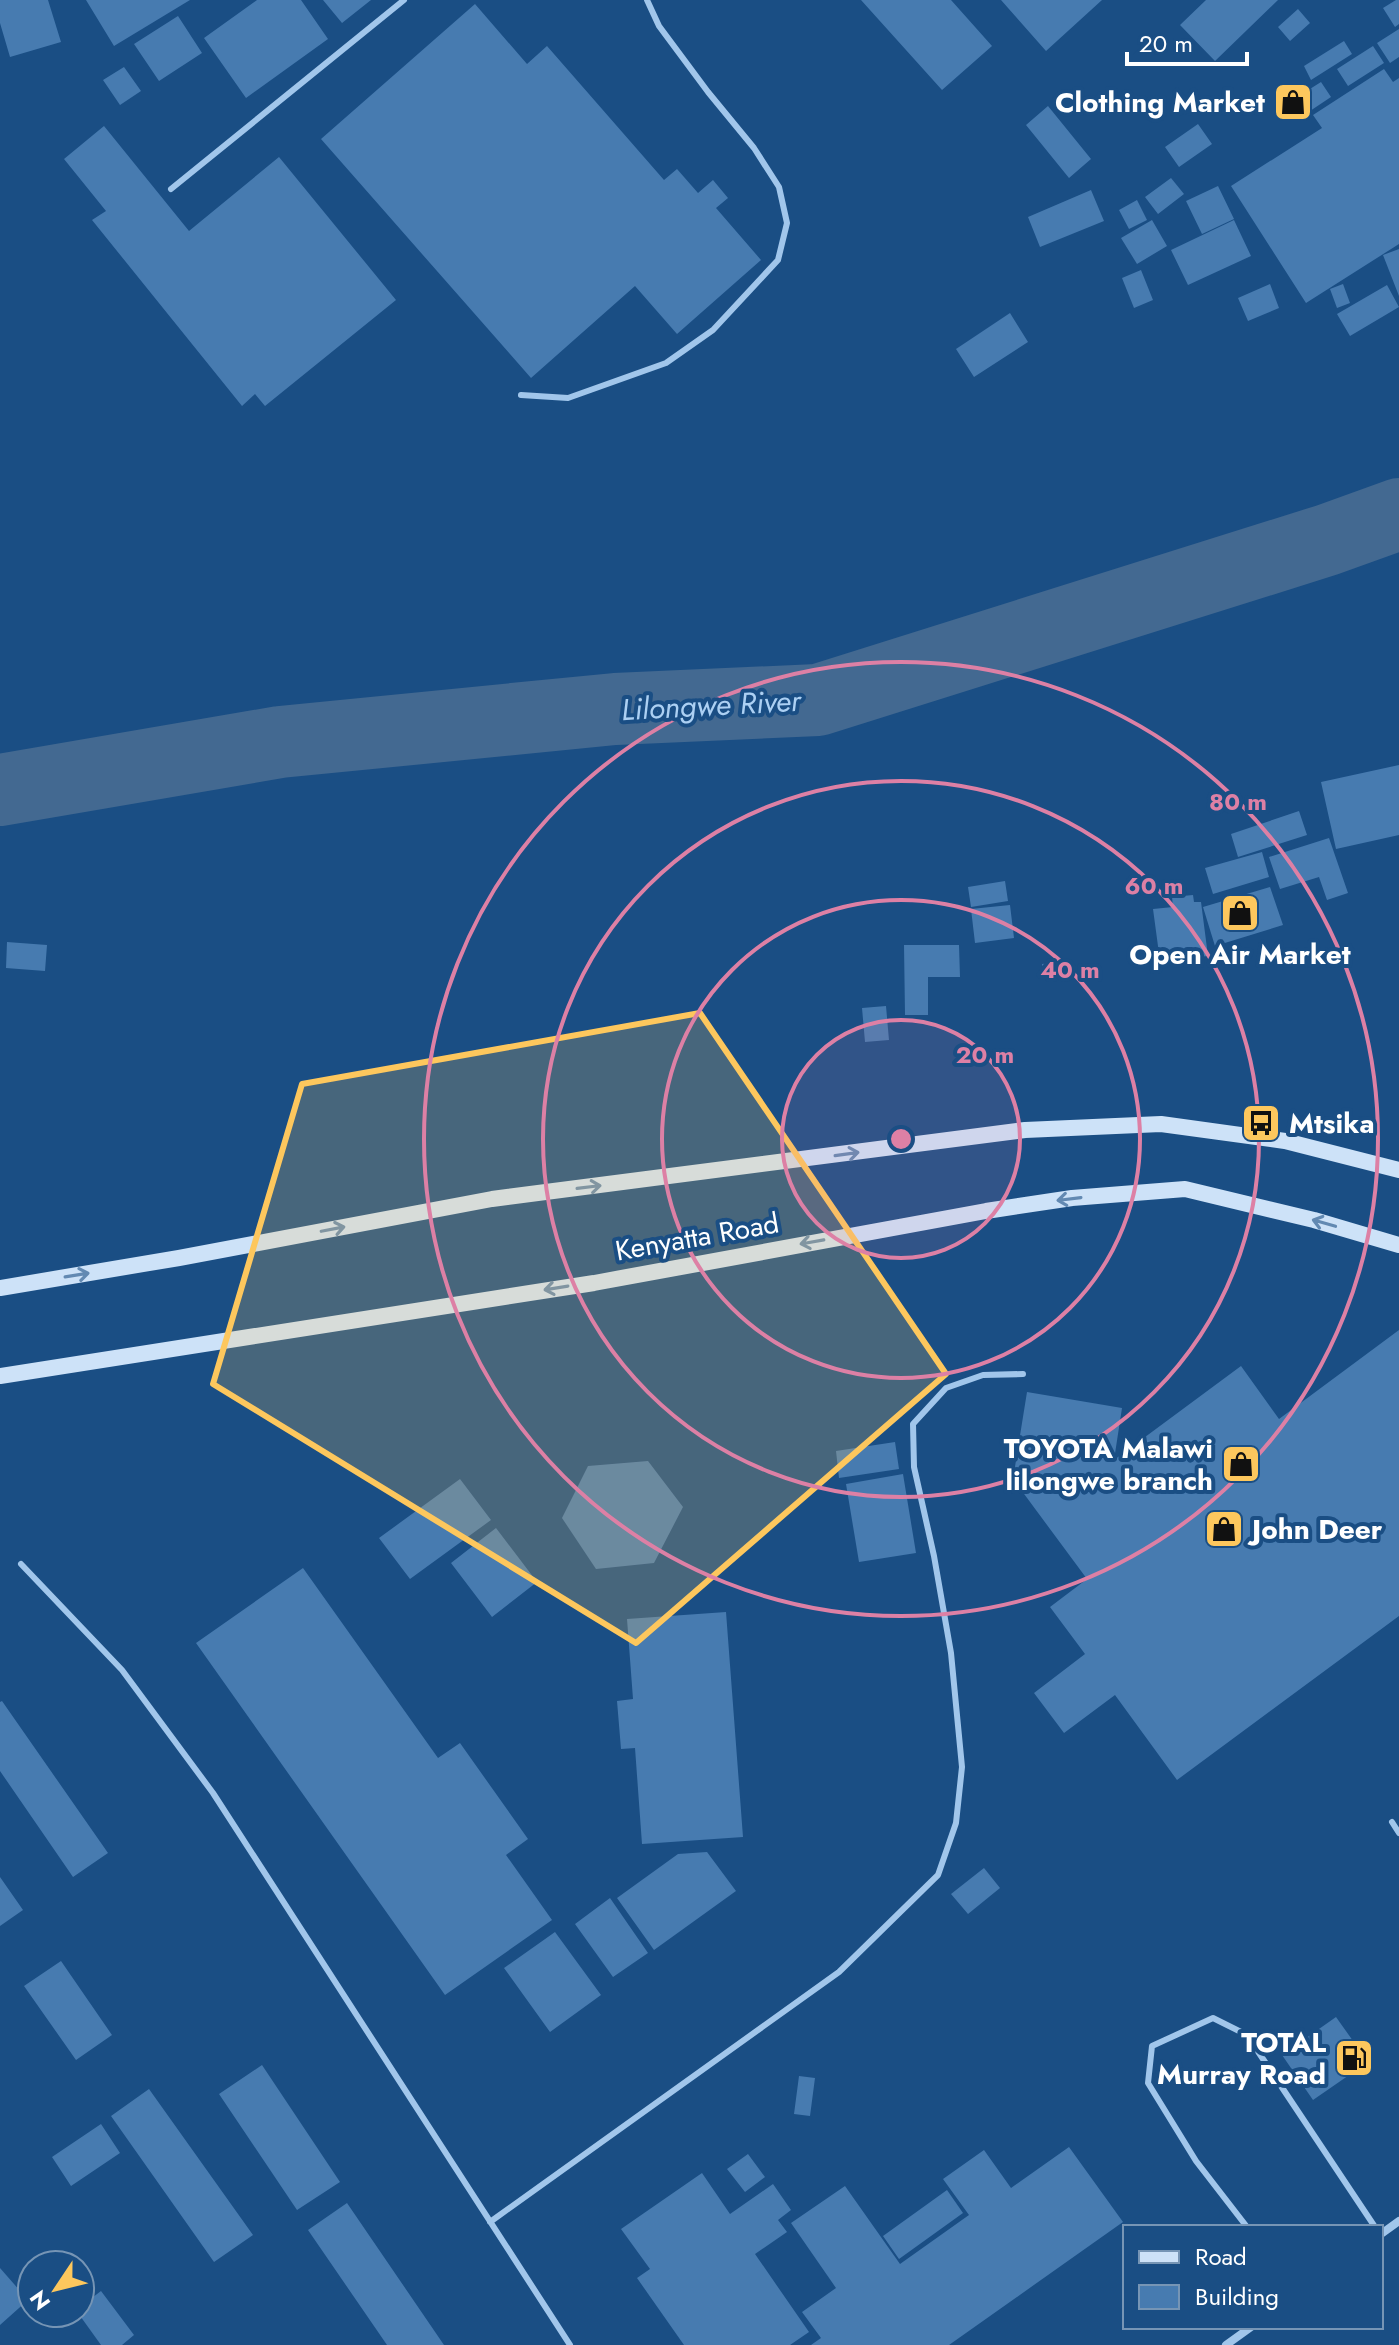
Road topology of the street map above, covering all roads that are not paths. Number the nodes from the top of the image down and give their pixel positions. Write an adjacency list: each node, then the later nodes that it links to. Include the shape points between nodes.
1 (404, 0): 3 (lane)
2 (647, 0): 4 (lane, via 659,26 779,187 787,223 778,260 713,330 666,363 568,398)
3 (171, 189)
4 (521, 395)
5 (1399, 1170): 7 (main road, one-way to 5, via 492,1199 1025,1130 1161,1124 1285,1141)
6 (1399, 1245): 9 (main road, Kenyatta Road, one-way to 9, via 1185,1189 1072,1198 594,1283)
7 (0, 1288)
8 (1023, 1374): 13 (lane, via 983,1375 946,1388 913,1424 914,1467 951,1653 962,1767 956,1823 938,1875 839,1972)
9 (0, 1376)
10 (21, 1564): 13 (lane, via 122,1670 213,1793)
11 (1392, 1822): 12 (lane)
12 (1399, 1833)
13 (490, 2222): 17 (lane)
14 (1245, 2225): 15 (lane, via 1196,2161 1148,2083 1152,2046 1213,2018 1247,2035)
15 (1374, 2225)
16 (1248, 2329): 18 (street)
17 (570, 2345)
18 (1226, 2345)

